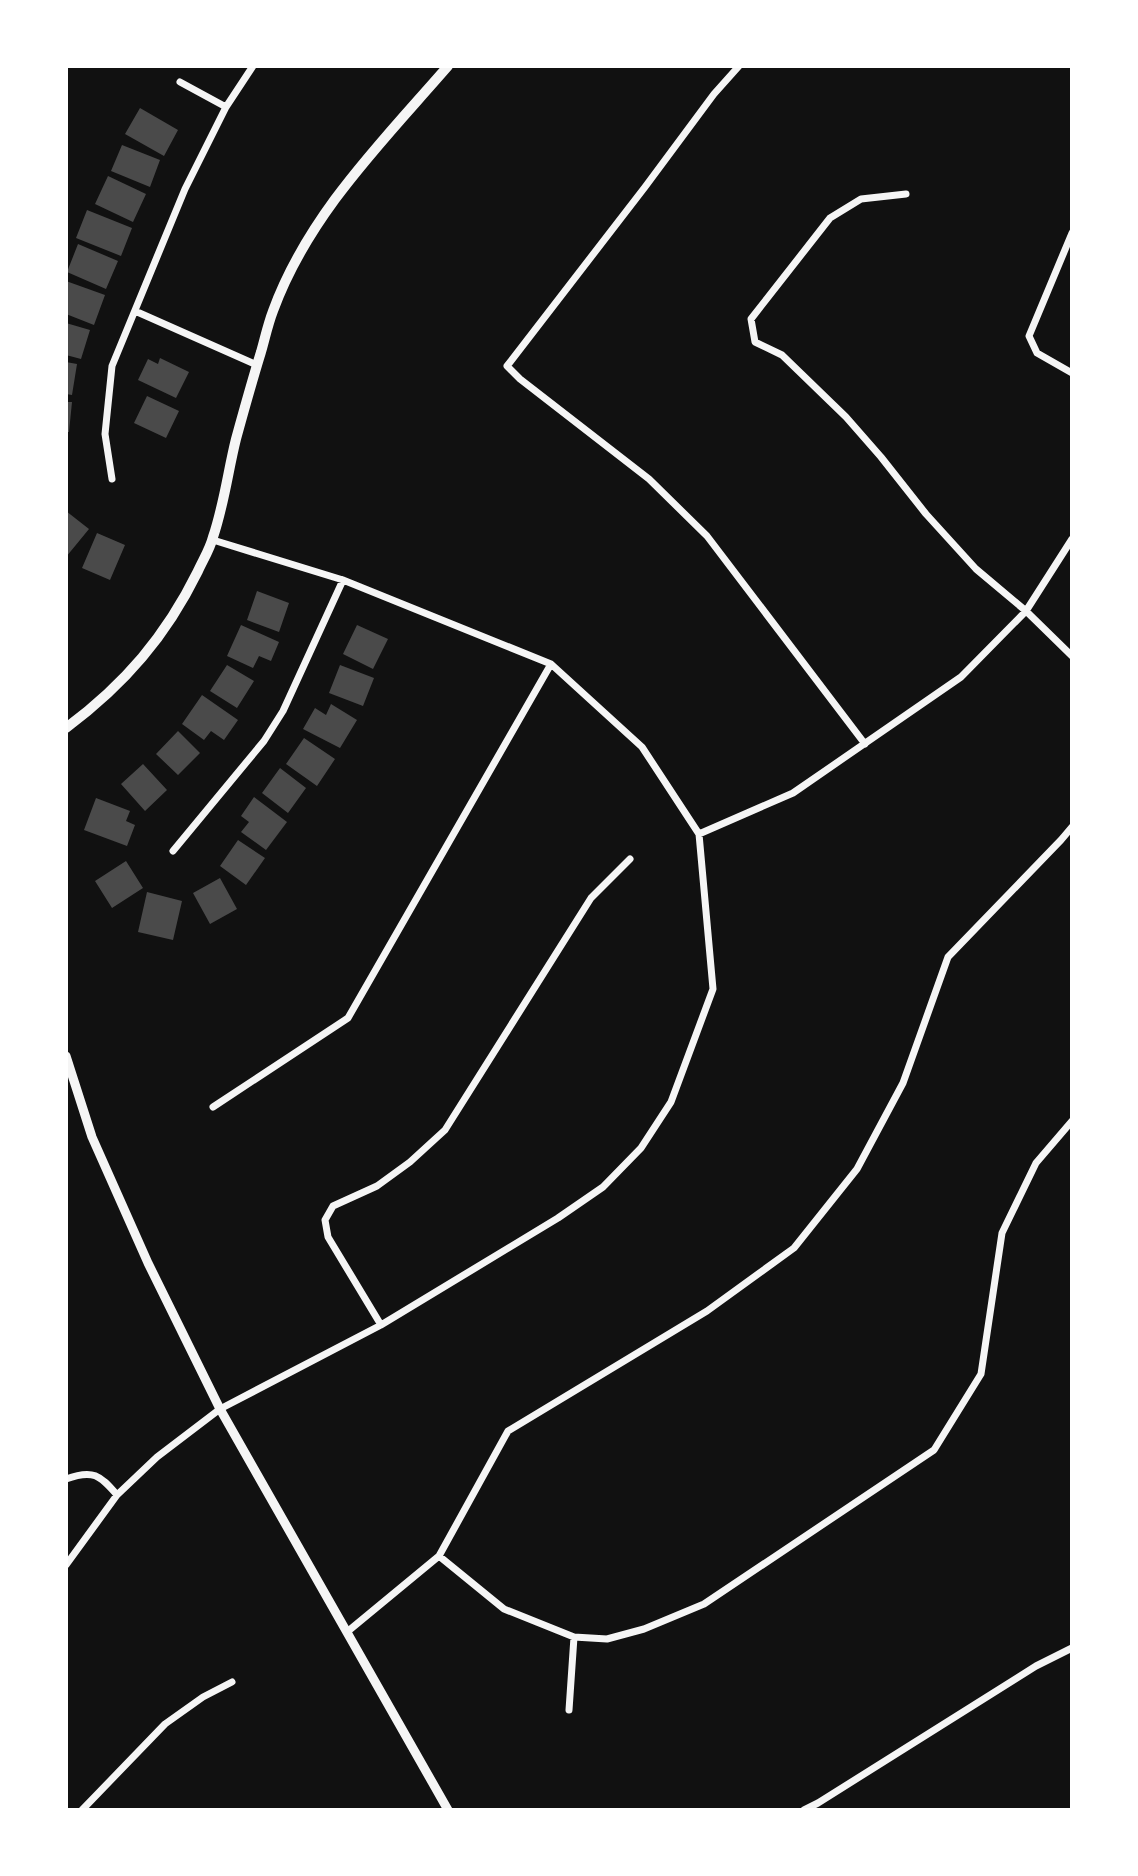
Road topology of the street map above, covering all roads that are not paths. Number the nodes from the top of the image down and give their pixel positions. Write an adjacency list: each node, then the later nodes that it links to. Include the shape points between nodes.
1 (253, 66): 5 (street)
2 (448, 66): 9 (main road, via 328,207 310,235 273,311)
3 (739, 66): 19 (street, via 507,366 649,479 707,536)
4 (180, 82): 5 (street)
5 (226, 107): 8 (street, via 185,189)
6 (906, 194): 15 (street, via 861,199 830,218 751,319 755,342 782,355 846,417 968,560)
7 (1072, 233): 10 (street, via 1029,336 1037,353)
8 (135, 311): 9 (street); 11 (street, via 112,366 104,434)
9 (257, 365): 13 (main road)
10 (1072, 373)
11 (112, 479)
12 (1072, 539): 15 (street)
13 (213, 540): 14 (street); 18 (main road, via 161,635 125,678)
14 (343, 580): 17 (street); 22 (street, via 283,711 264,741)
15 (1026, 611): 16 (street); 19 (street, via 961,677)
16 (1072, 656)
17 (551, 664): 21 (street, via 642,747); 25 (street, via 348,1018)
18 (66, 728)
19 (865, 744): 21 (street, via 793,793)
20 (1072, 827): 31 (street, via 948,957 903,1083 857,1169 794,1248 707,1311 508,1431)
21 (699, 834): 27 (street, via 713,989 671,1102 641,1148 603,1187)
22 (173, 851)
23 (630, 859): 27 (street, via 591,898 445,1130 377,1186 333,1206 325,1220 328,1237)
24 (66, 1056): 28 (street, via 92,1137)
25 (213, 1107)
26 (1072, 1121): 34 (street, via 1036,1163 1002,1233 981,1374 934,1450 704,1604 607,1639)
27 (381, 1325): 28 (street)
28 (220, 1409): 30 (street, via 157,1457); 33 (street)
29 (66, 1479): 30 (street, via 90,1474 103,1479)
30 (117, 1495): 32 (street)
31 (439, 1556): 33 (street); 34 (street, via 505,1609)
32 (66, 1565)
33 (347, 1632): 39 (street)
34 (574, 1637): 37 (street)
35 (1072, 1648): 40 (street)
36 (232, 1682): 38 (street, via 165,1724)
37 (569, 1710)
38 (82, 1810)
39 (448, 1810)
40 (804, 1810)

